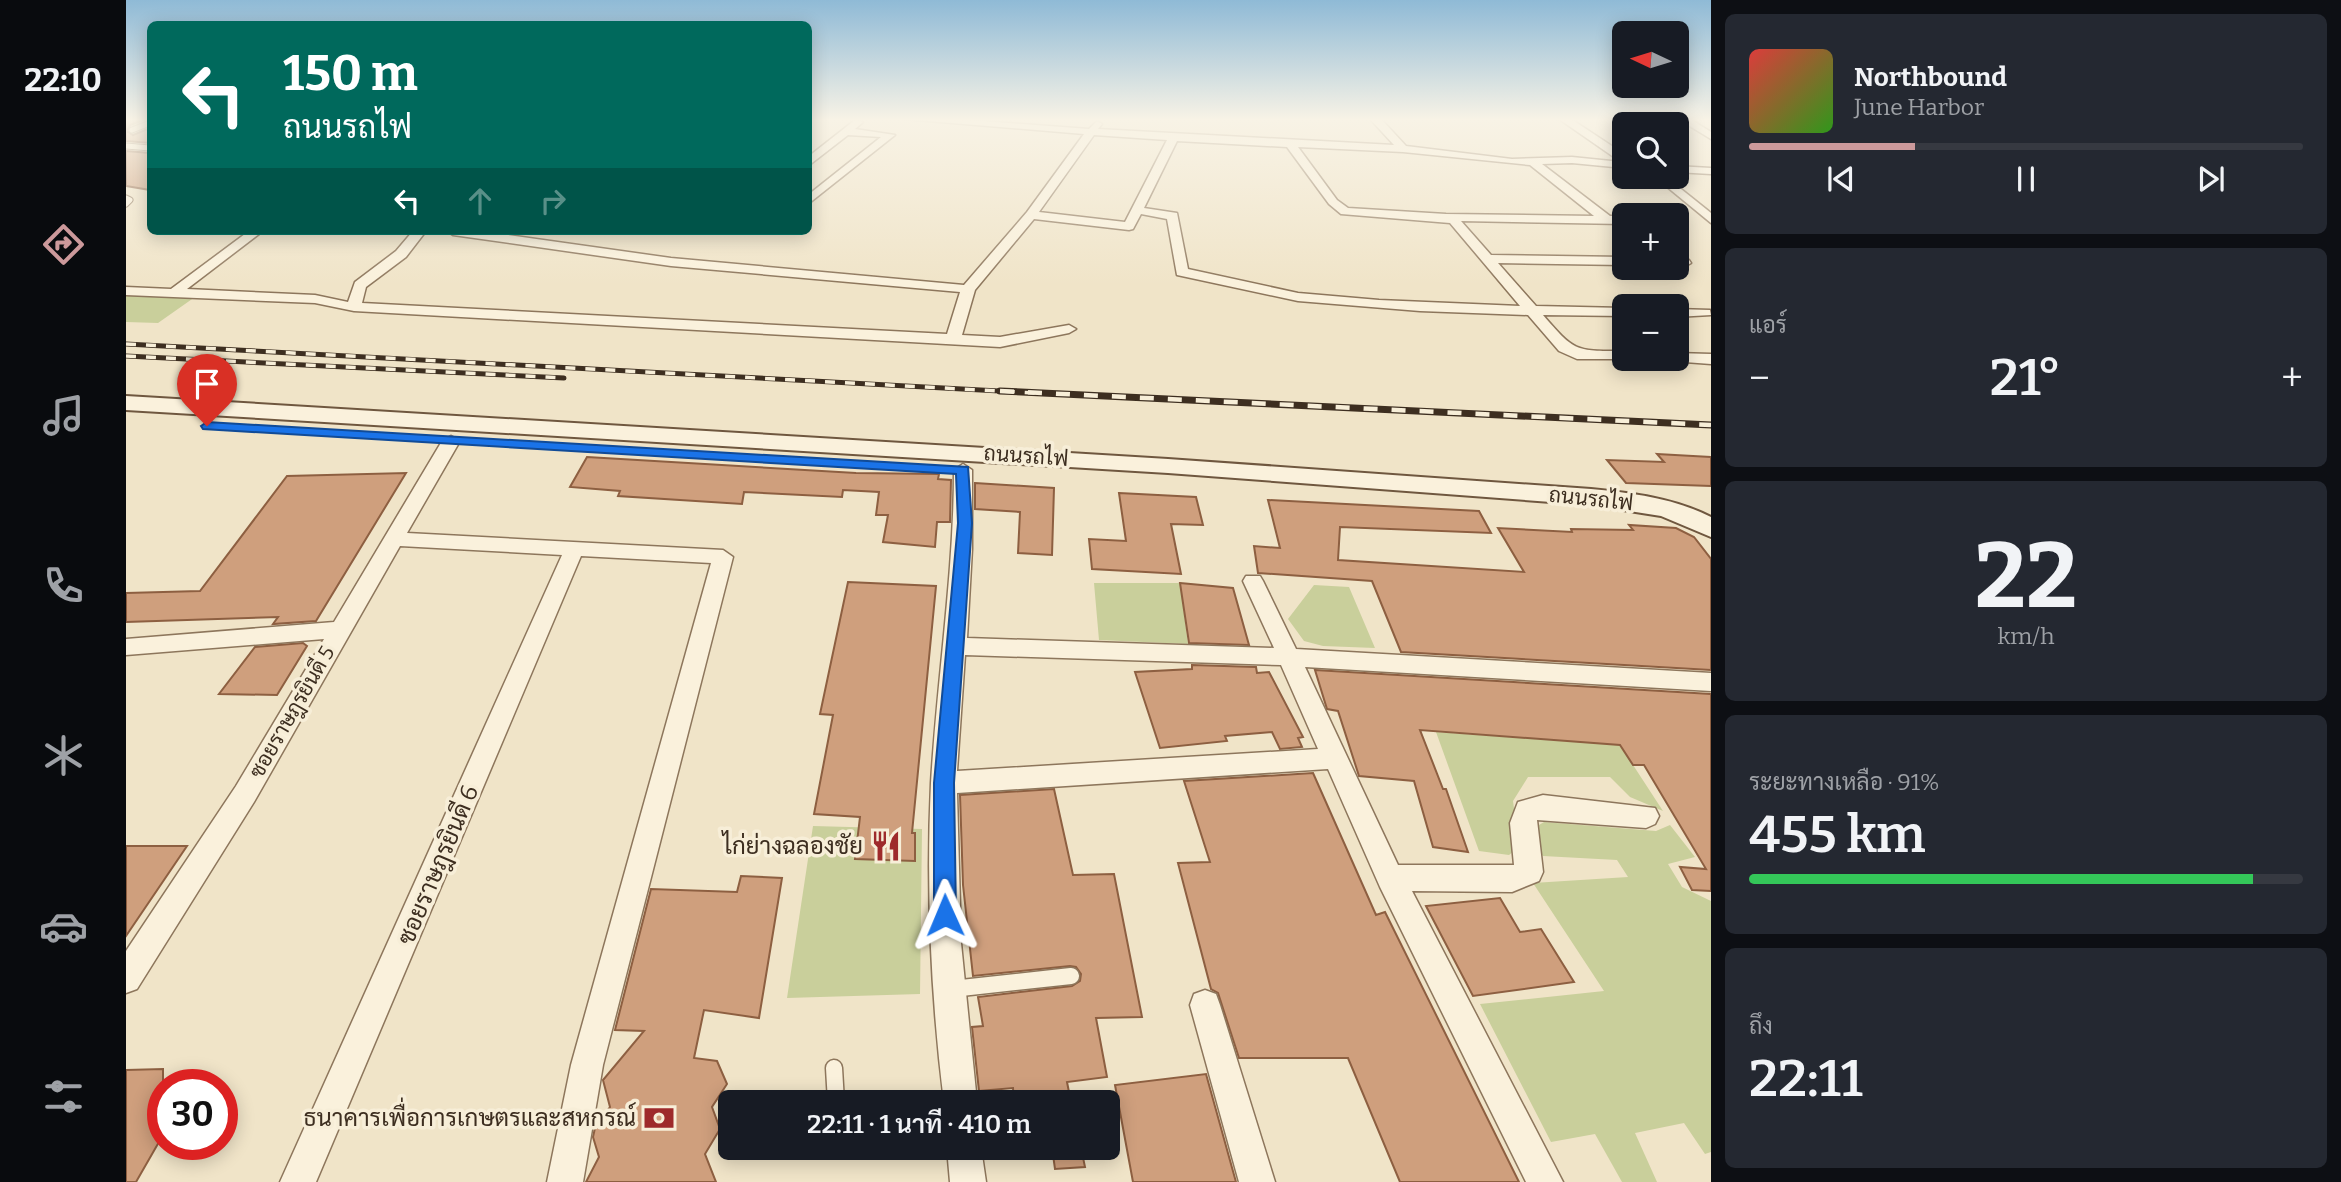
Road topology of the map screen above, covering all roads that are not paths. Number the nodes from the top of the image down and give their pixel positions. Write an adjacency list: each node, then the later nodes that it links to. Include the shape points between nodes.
1 (841, 174): 8 (street)
2 (1061, 174): 11 (street)
3 (1154, 174): 10 (street)
4 (1313, 174): 12 (street, via 1345,211)
5 (1548, 174): 14 (street)
6 (1675, 189): 13 (street)
7 (126, 198): 9 (lane, via 130,200)
8 (812, 198)
9 (126, 204)
10 (1136, 210): 11 (street, via 1129,226); 27 (street, via 1173,216 1182,272 1297,297)
11 (1031, 215): 23 (street)
12 (1447, 217): 14 (street); 21 (street)
13 (1711, 219)
14 (1607, 220): 15 (street)
15 (1612, 220)
16 (252, 235): 25 (street)
17 (417, 235): 26 (street, via 401,254 360,285)
18 (481, 235): 20 (street)
19 (530, 235): 20 (street)
20 (522, 241): 23 (street, via 671,262)
21 (1488, 259): 22 (street); 27 (street)
22 (1612, 261)
23 (968, 289): 32 (street)
24 (126, 290): 25 (street)
25 (174, 293): 26 (street, via 315,299)
26 (354, 307): 32 (street)
27 (1532, 310): 28 (street); 33 (street, via 1564,348 1582,356)
28 (1612, 312)
29 (1689, 313): 30 (street)
30 (1705, 313)
31 (1069, 328): 32 (street, via 1000,342)
32 (953, 340)
33 (1612, 356)
34 (1689, 358): 35 (street)
35 (1711, 359)
36 (126, 403): 39 (street, ถนนรถไฟ)
37 (126, 421): 38 (street, ถนนรถไฟ)
38 (451, 442): 39 (street, ถนนรถไฟ); 42 (street, ซอยราษฎรยินดี 5)
39 (675, 444): 40 (street, ถนนรถไฟ); 41 (street, ถนนรถไฟ, via 1357,479 1661,507)
40 (963, 470): 41 (street, ถนนรถไฟ, via 1637,514); 46 (street, via 965,523)
41 (1710, 528)
42 (396, 539): 43 (street); 45 (street, ซอยราษฎรยินดี 5)
43 (575, 547): 62 (street, ซอยราษฎรยินดี 6); 63 (street, via 723,557 587,1065)
44 (1253, 581): 48 (street)
45 (339, 630): 47 (street); 55 (street, ซอยราษฎรยินดี 5, via 244,794)
46 (957, 646): 48 (street); 51 (street)
47 (126, 647)
48 (1289, 657): 49 (street); 50 (street)
49 (1711, 682)
50 (1336, 758): 51 (street); 53 (street)
51 (944, 783): 56 (street)
52 (1646, 816): 53 (street, via 1543,807 1527,810 1523,823 1529,872 1512,879)
53 (1390, 878): 66 (street)
54 (1071, 976): 56 (lane)
55 (126, 978)
56 (950, 989): 60 (street)
57 (1205, 1005): 65 (street)
58 (834, 1069): 59 (lane)
59 (835, 1090)
60 (959, 1090)
61 (965, 1160): 64 (street)
62 (298, 1182)
63 (565, 1182)
64 (968, 1182)
65 (1257, 1182)
66 (1545, 1182)

